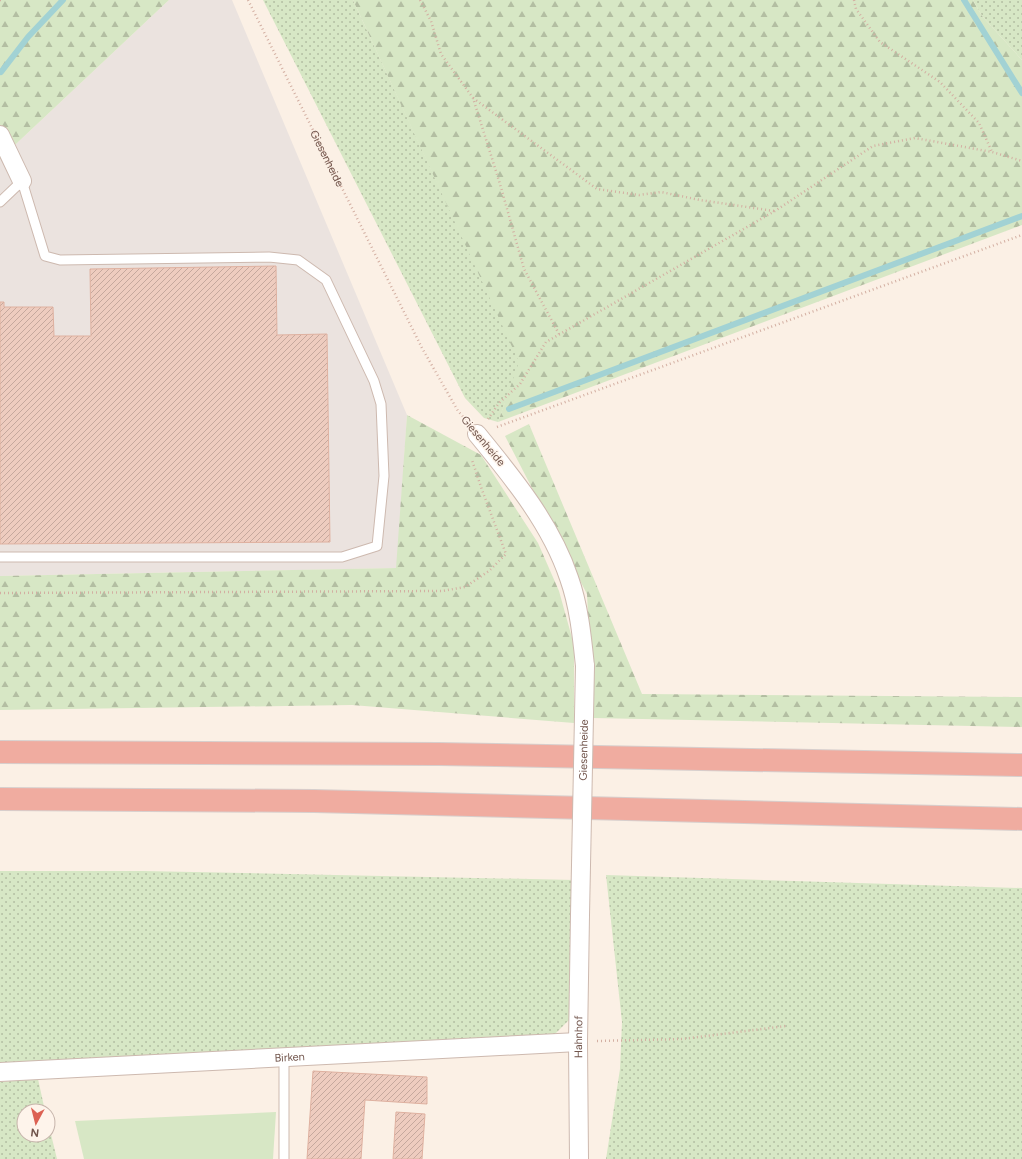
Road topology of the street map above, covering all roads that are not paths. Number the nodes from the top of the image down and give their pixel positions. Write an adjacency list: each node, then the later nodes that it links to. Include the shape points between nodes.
1 (0, 135): 2 (street)
2 (22, 181): 3 (lane); 5 (lane, via 45,256 60,260 269,257 298,260 326,280 374,381 381,404 384,476 377,546 342,556)
3 (0, 202)
4 (477, 434): 10 (street, Giesenheide, bridge, via 506,470 550,534 569,578 580,623 585,666)
5 (0, 556)
6 (0, 752): 7 (highway, via 431,754)
7 (1022, 765)
8 (0, 799): 9 (highway, via 314,801)
9 (1022, 819)
10 (580, 915): 11 (street, Hahnhof)
11 (578, 1042): 12 (street, Birken); 15 (street, Hahnhof)
12 (284, 1056): 13 (street, Birken); 14 (lane)
13 (0, 1072)
14 (284, 1159)
15 (579, 1159)

